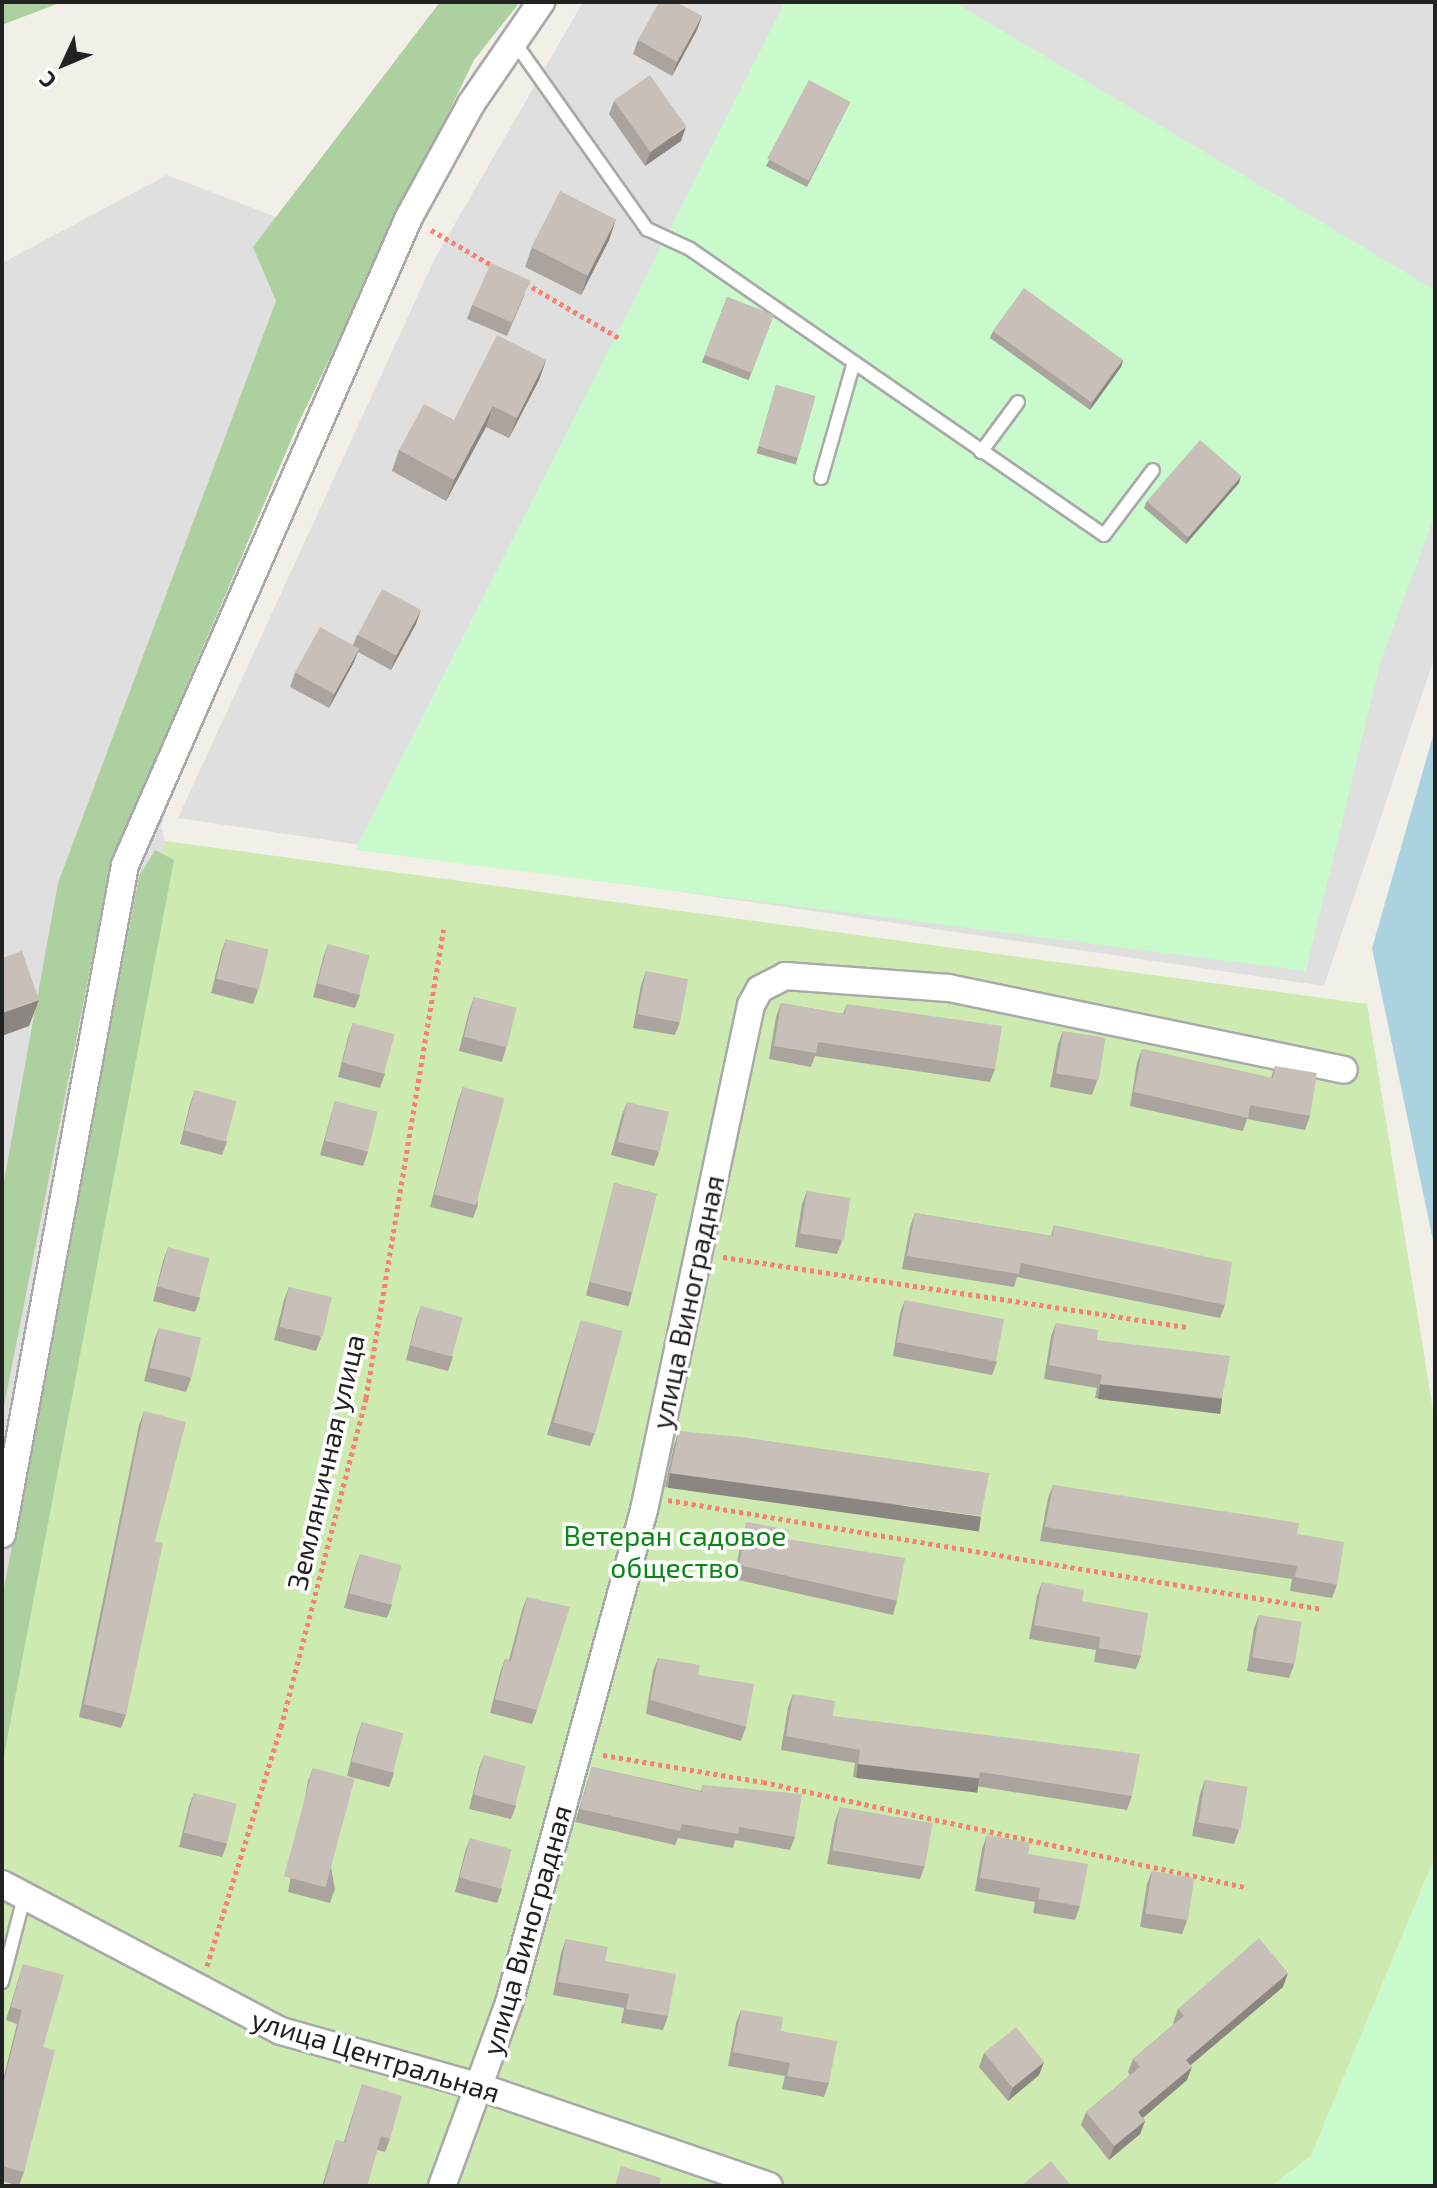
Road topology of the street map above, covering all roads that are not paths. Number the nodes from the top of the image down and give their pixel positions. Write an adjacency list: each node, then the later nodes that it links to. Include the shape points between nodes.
1 (541, 2): 2 (street)
2 (513, 40): 3 (lane, via 647,229 690,249); 9 (street, via 409,217 125,865)
3 (853, 366): 5 (lane); 7 (lane)
4 (1018, 402): 5 (lane)
5 (981, 452): 6 (lane, via 1104,535)
6 (1153, 470)
7 (821, 478)
8 (1344, 1070): 12 (street, улица Виноградная, via 949,988 785,976 760,989 751,1005 646,1496)
9 (2, 1534)
10 (13, 1889): 11 (lane); 12 (street, улица Центральная, via 198,1993 281,2031)
11 (2, 1982)
12 (480, 2087): 13 (street, улица Виноградная); 14 (street, улица Центральная)
13 (442, 2186)
14 (769, 2186)

